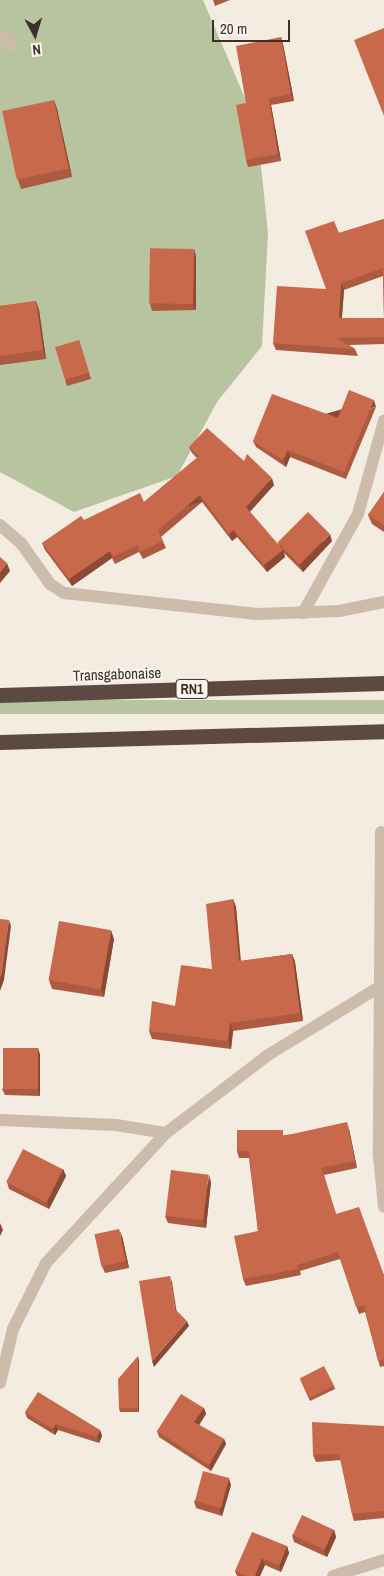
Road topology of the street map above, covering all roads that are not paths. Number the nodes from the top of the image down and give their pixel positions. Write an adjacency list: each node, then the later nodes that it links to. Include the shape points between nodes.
1 (0, 34): 2 (street)
2 (11, 45)
3 (384, 421): 6 (street, via 358,514)
4 (0, 526): 6 (street, via 21,543 50,584 64,593 257,614)
5 (384, 602): 6 (street)
6 (303, 613)
7 (384, 683): 8 (highway, Transgabonaise / RN1)
8 (0, 695)
9 (384, 731): 10 (highway)
10 (0, 742)
11 (381, 832): 12 (street)
12 (381, 986): 14 (street, via 268,1055); 15 (street, via 380,1194)
13 (0, 1120): 14 (street, via 116,1125)
14 (166, 1133): 16 (street, via 46,1263 13,1328)
15 (384, 1206)
16 (0, 1383)
17 (384, 1560): 18 (street)
18 (333, 1576)

